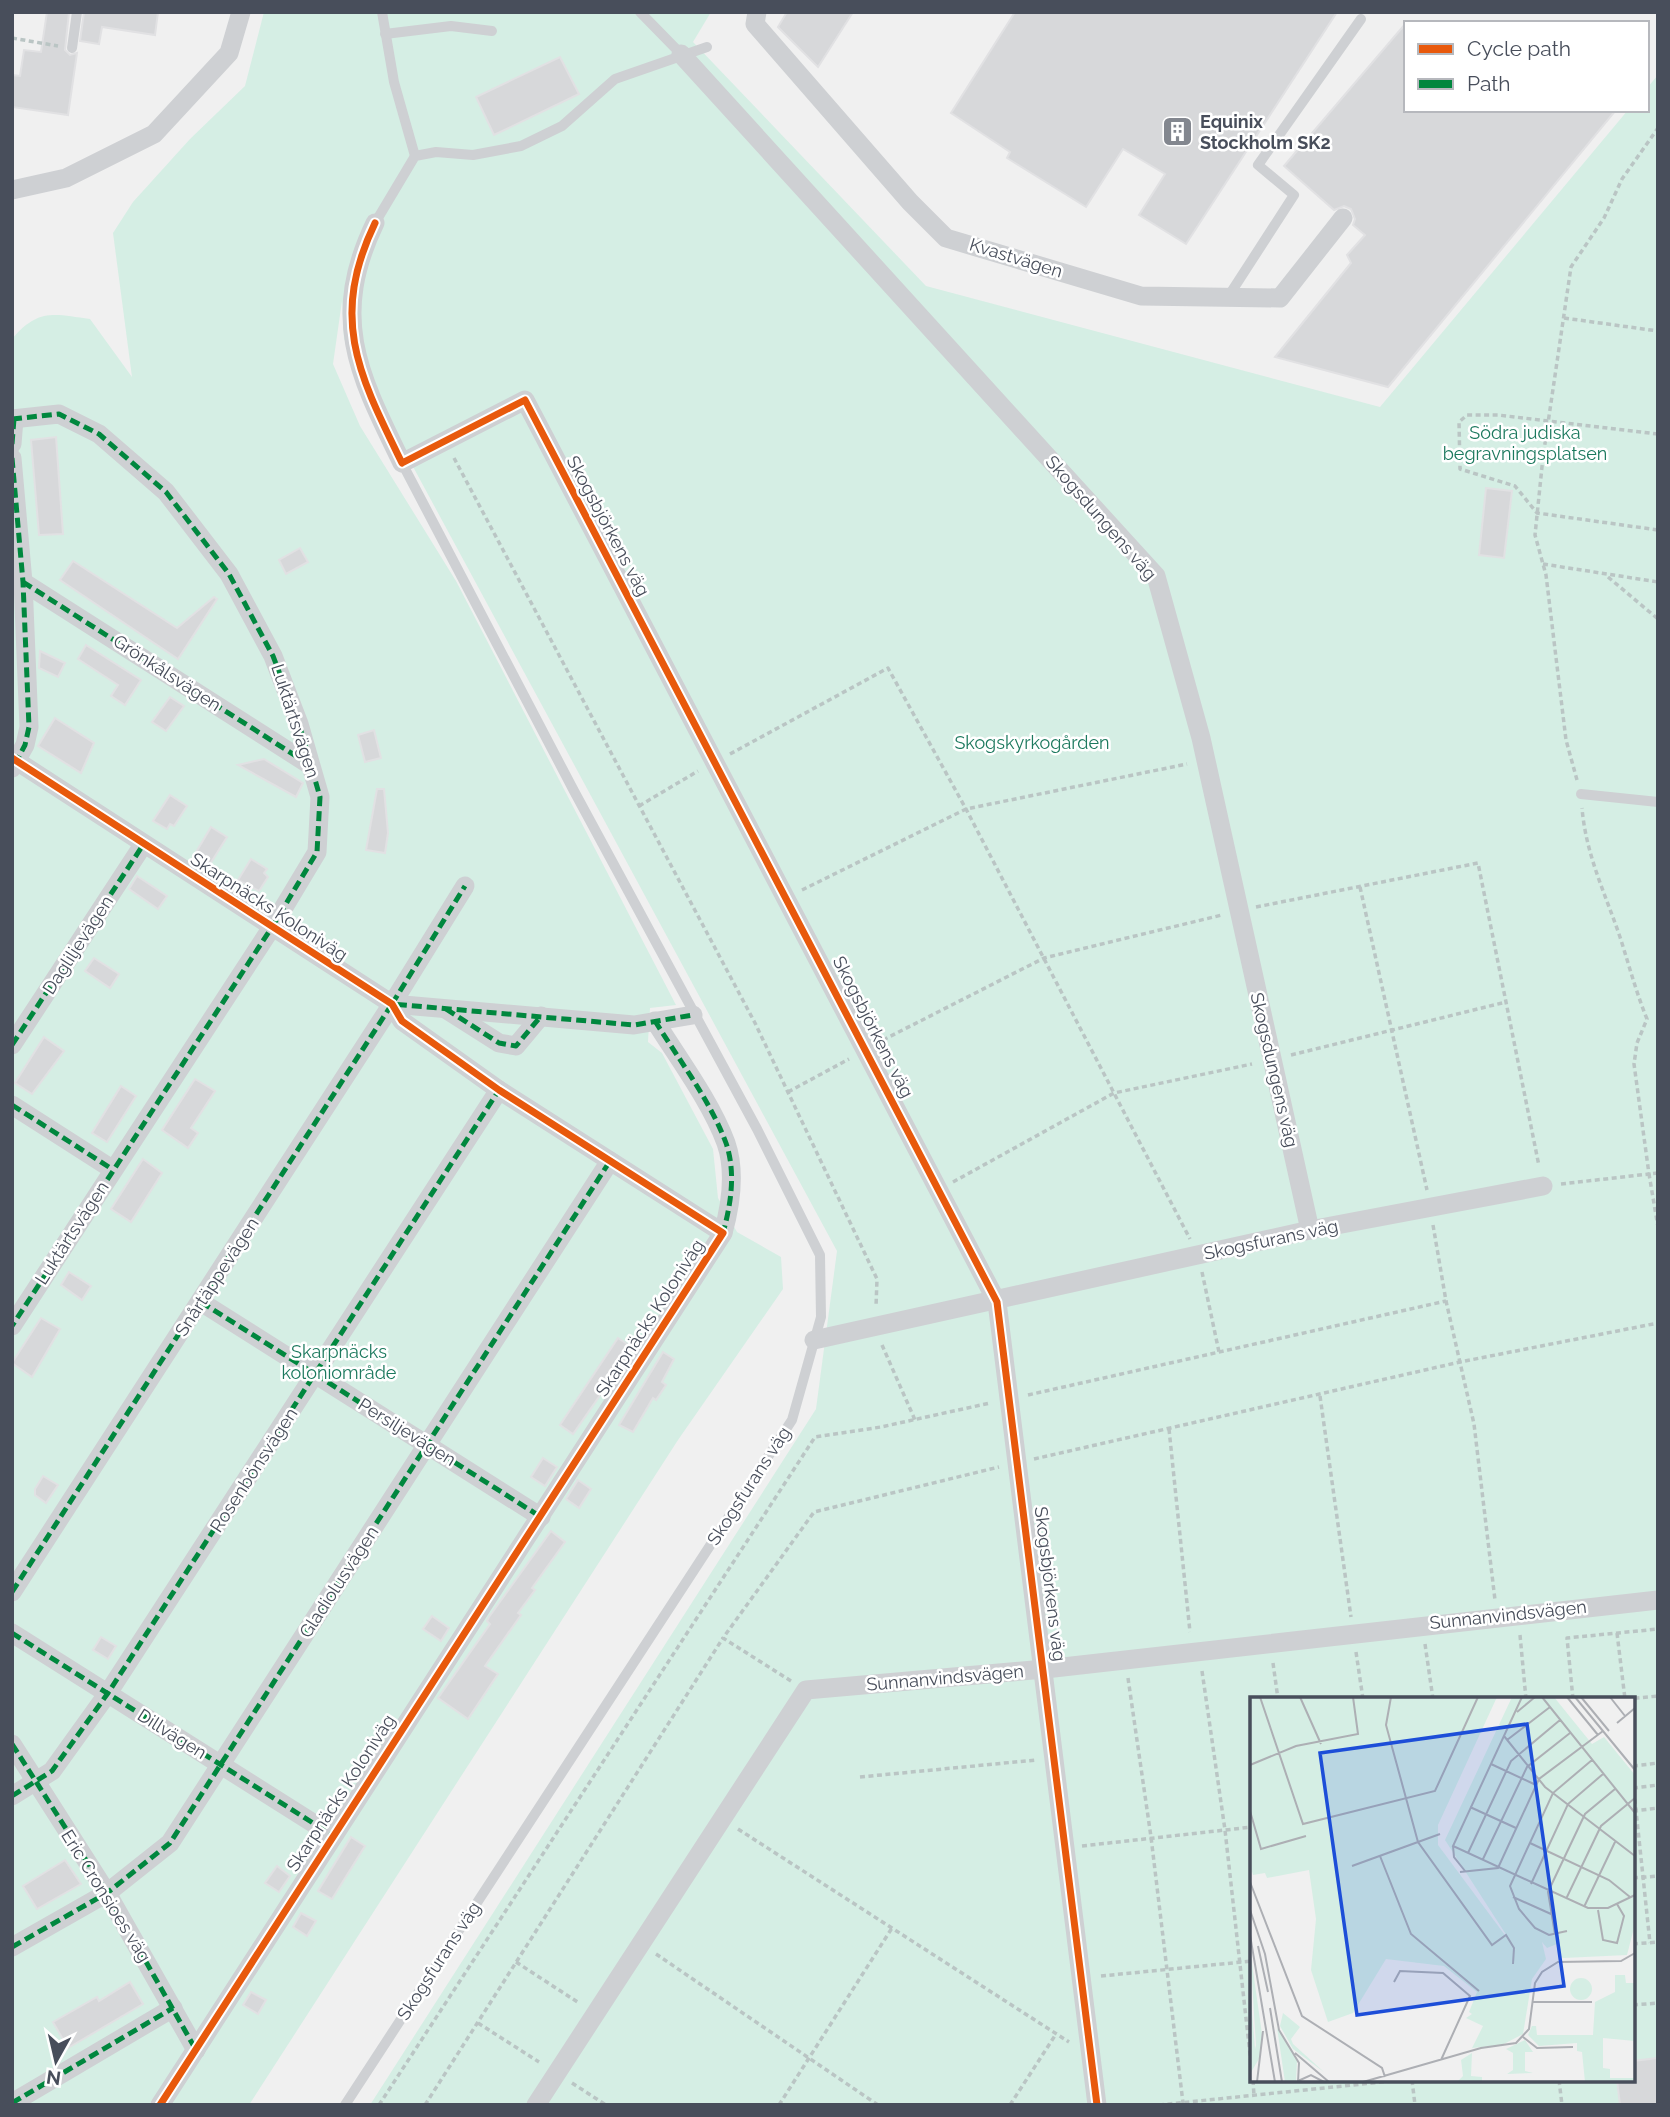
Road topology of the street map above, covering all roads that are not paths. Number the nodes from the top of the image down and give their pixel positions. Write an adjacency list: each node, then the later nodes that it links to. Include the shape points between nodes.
1 (77, 12): 10 (lane)
2 (241, 12): 13 (street, via 229,53 154,134 66,178)
3 (382, 12): 8 (lane)
4 (640, 12): 11 (lane)
5 (757, 12): 16 (street, Kvastvägen, via 755,24 946,238 1141,296)
6 (1362, 19): 16 (lane, via 1258,165 1294,195)
7 (492, 31): 8 (lane, via 451,26)
8 (385, 34): 12 (lane)
9 (707, 47): 11 (lane)
10 (72, 48)
11 (681, 54): 12 (lane, via 615,79 562,126 521,146 473,155 436,152); 40 (street, Skogsdungens väg, via 1156,576 1207,762)
12 (415, 156): 15 (lane)
13 (12, 190)
14 (1343, 218): 16 (street, Kvastvägen, via 1280,298)
15 (375, 223): 20 (street, via 359,256 350,297 355,351 369,394)
16 (1227, 297)
17 (13, 419): 18 (street); 23 (street, Luktärtsvägen, via 59,414 99,434 166,492 229,574 267,644)
18 (12, 444)
19 (12, 458): 21 (street)
20 (402, 463): 31 (lane); 43 (street, Skogsbjörkens väg, via 525,400)
21 (23, 582): 22 (street, via 29,727); 23 (street, Grönkålsvägen)
22 (14, 762): 26 (street, Skarpnäcks Koloniväg)
23 (310, 765): 28 (street, Luktärtsvägen, via 320,797 317,852)
24 (1581, 794): 25 (lane)
25 (1658, 802)
26 (143, 845): 28 (street, Skarpnäcks Koloniväg); 34 (street, Dagliljevägen)
27 (465, 886): 29 (street)
28 (272, 927): 29 (street, Skarpnäcks Koloniväg); 38 (street, Luktärtsvägen)
29 (393, 1004): 30 (street); 35 (street, Skarpnäcks Koloniväg, via 402,1021); 42 (street, Snårtäppevägen)
30 (443, 1007): 32 (street); 32 (street, via 499,1042 516,1046)
31 (693, 1015): 33 (street); 45 (lane, via 820,1255 821,1317)
32 (541, 1016): 33 (street, via 634,1025)
33 (655, 1021): 41 (street, Skarpnäcks Koloniväg, via 726,1143 732,1180)
34 (12, 1045)
35 (499, 1090): 37 (street, Skarpnäcks Koloniväg); 46 (street, Rosenbönsvägen)
36 (12, 1105): 38 (street)
37 (610, 1161): 41 (street, Skarpnäcks Koloniväg); 47 (street, Gladiolusvägen)
38 (112, 1169): 44 (street, Luktärtsvägen)
39 (1543, 1186): 40 (street, Skogsfurans väg)
40 (1310, 1230): 43 (street, Skogsfurans väg)
41 (723, 1233): 48 (street, Skarpnäcks Koloniväg)
42 (201, 1302): 46 (street, Persiljevägen); 49 (street, Snårtäppevägen)
43 (997, 1302): 45 (street, Skogsfurans väg); 52 (street, Skogsbjörkens väg)
44 (12, 1326)
45 (814, 1340): 65 (lane, Skogsfurans väg, via 792,1420)
46 (316, 1374): 47 (street, Persiljevägen); 53 (street, Rosenbönsvägen)
47 (428, 1445): 48 (street, Persiljevägen); 55 (street, Gladiolusvägen)
48 (541, 1517): 58 (street, Skarpnäcks Koloniväg)
49 (12, 1592)
50 (1658, 1600): 52 (street, Sunnanvindsvägen)
51 (12, 1633): 53 (street, Dillvägen)
52 (1045, 1669): 66 (street, Sunnanvindsvägen, via 806,1690); 67 (street, Skogsbjörkens väg)
53 (108, 1693): 55 (street, Dillvägen); 56 (street, Rosenbönsvägen, via 52,1771)
54 (12, 1744): 56 (street, Eric Cronsioes väg)
55 (220, 1764): 58 (street, Dillvägen); 59 (street, Gladiolusvägen, via 170,1843)
56 (35, 1783): 57 (street, Rosenbönsvägen); 59 (street, Eric Cronsioes väg)
57 (12, 1796)
58 (332, 1835): 62 (street, Skarpnäcks Koloniväg)
59 (107, 1893): 60 (street, Gladiolusvägen); 61 (street, Eric Cronsioes väg)
60 (12, 1947)
61 (173, 2008): 62 (street, Eric Cronsioes väg); 63 (street)
62 (196, 2050): 64 (street, Skarpnäcks Koloniväg)
63 (12, 2103)
64 (160, 2105)
65 (345, 2105)
66 (536, 2105)
67 (1097, 2105)

